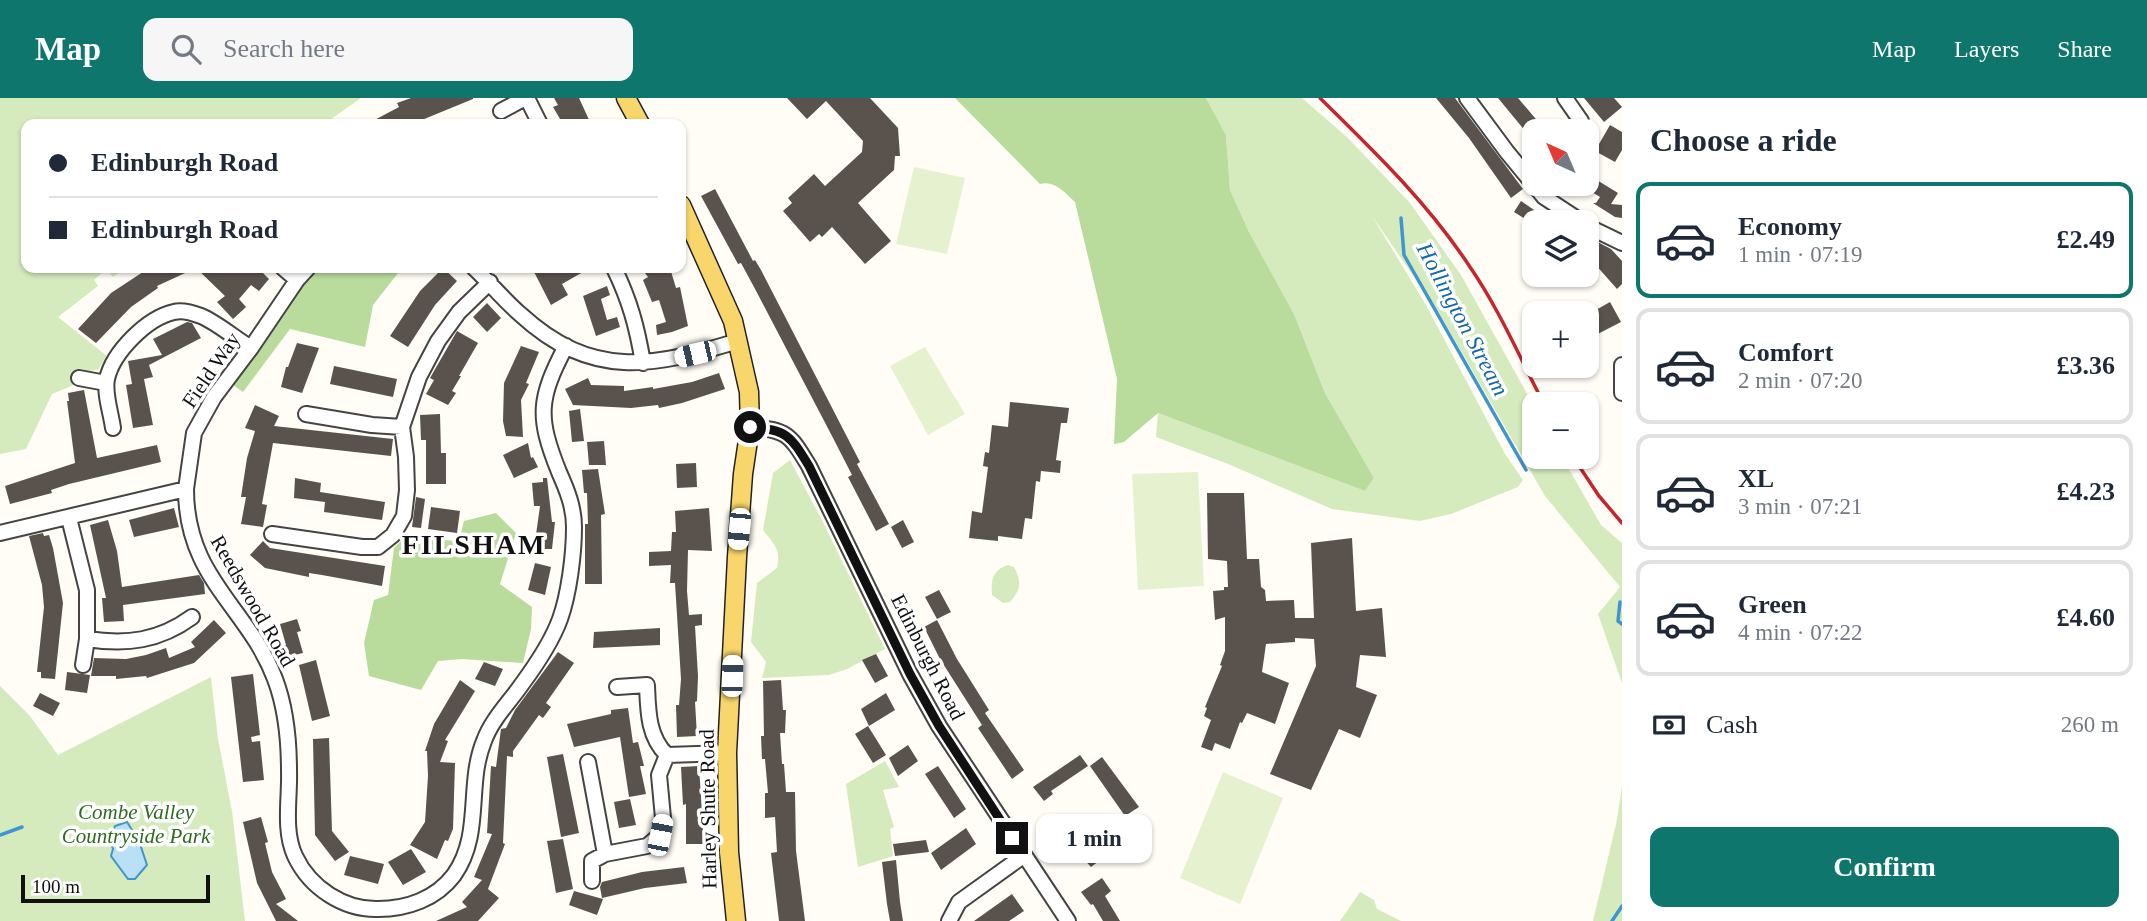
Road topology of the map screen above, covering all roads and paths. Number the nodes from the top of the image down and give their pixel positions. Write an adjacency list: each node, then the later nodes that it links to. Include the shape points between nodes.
1 (526, 98): 5 (street); 6 (street)
2 (626, 98): 7 (main road)
3 (1467, 98): 9 (street)
4 (1565, 98): 8 (street)
5 (501, 111)
6 (537, 119)
7 (637, 119)
8 (1580, 119)
9 (1544, 197): 10 (street)
10 (1564, 210)
11 (686, 215): 20 (main road, Harley Shute Road, via 717,280)
12 (1599, 232): 13 (street)
13 (1622, 243)
14 (289, 273): 18 (street)
15 (303, 273): 18 (street, Field Way)
16 (480, 273): 19 (street)
17 (616, 273): 23 (street, via 630,302)
18 (297, 280): 22 (street, Field Way)
19 (490, 282): 21 (street, via 521,315); 29 (street, via 438,341 419,377)
20 (738, 341): 23 (street); 30 (main road, Harley Shute Road, via 749,392)
21 (566, 346): 23 (street, via 589,357); 32 (street, Reedswood Road, via 543,406 544,428 571,501 574,527 560,619 483,741 475,770 468,849 453,876 428,898 398,909 363,910 331,898 295,856 288,825 286,720 276,680 261,648 220,593 197,552 186,510)
22 (251, 348): 26 (street, via 202,316 175,311 119,350); 32 (street, Field Way, via 194,433)
23 (643, 363)
24 (1622, 365): 27 (street)
25 (79, 379): 26 (street)
26 (106, 383): 31 (street)
27 (1622, 393)
28 (306, 414): 29 (street)
29 (402, 427): 35 (street, via 407,490 404,516 393,535 378,547 362,547)
30 (750, 427): 40 (main road, Harley Shute Road, via 737,557); 44 (street, Edinburgh Road, via 785,433 795,443 933,716)
31 (113, 428)
32 (186, 489): 33 (street)
33 (69, 518): 34 (street); 37 (street, via 87,590)
34 (1, 529)
35 (272, 534)
36 (192, 617): 37 (street, via 175,636 107,642)
37 (87, 639): 38 (street)
38 (83, 665)
39 (617, 687): 41 (street, via 647,685 654,740)
40 (727, 753): 41 (street); 46 (main road, Harley Shute Road)
41 (667, 755): 43 (street, via 659,775 660,835 647,846)
42 (588, 762): 43 (street)
43 (605, 855): 45 (street, via 592,861)
44 (1023, 856): 47 (street, via 960,902); 48 (street, Edinburgh Road)
45 (592, 881)
46 (736, 921)
47 (949, 921)
48 (1068, 921)

